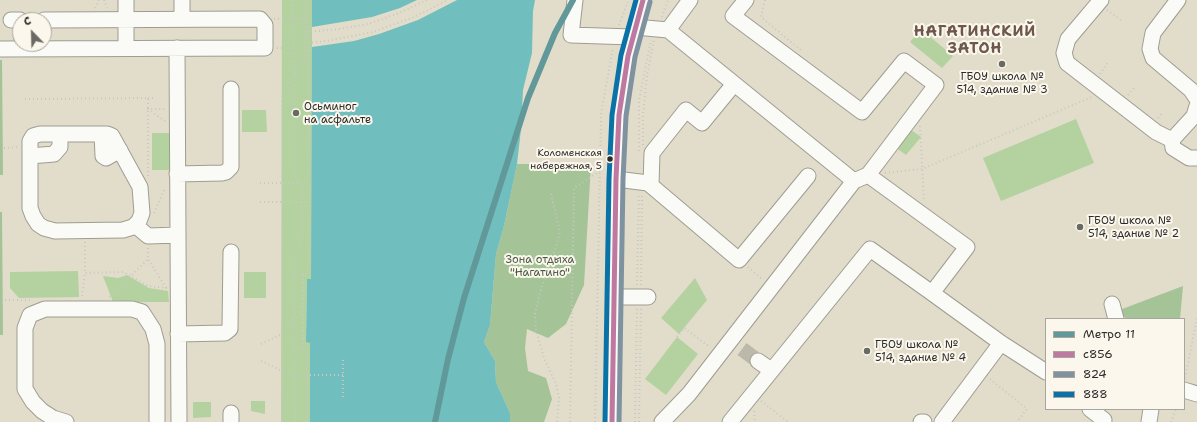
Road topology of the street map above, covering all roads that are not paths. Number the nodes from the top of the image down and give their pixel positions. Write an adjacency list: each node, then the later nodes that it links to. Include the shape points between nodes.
1 (126, 0): 10 (street)
2 (182, 0): 9 (street)
3 (575, 0): 13 (street, via 571,35 615,36)
4 (644, 0): 13 (street)
5 (690, 0): 12 (street)
6 (746, 0): 26 (street, via 733,16 862,112 904,61 936,85)
7 (1178, 0): 19 (street, via 1153,33 1150,49 1153,58 1191,90)
8 (1099, 2): 22 (street, via 1068,39 1064,53 1067,63 1156,132)
9 (173, 15): 10 (street); 15 (street, via 260,19 265,25 265,48)
10 (126, 19): 11 (street); 14 (street)
11 (52, 20)
12 (660, 29): 13 (street); 17 (street)
13 (633, 32): 28 (street, via 619,115)
14 (126, 48): 15 (street); 16 (street)
15 (177, 48): 25 (street, via 183,89 177,109)
16 (0, 49)
17 (734, 84): 29 (street); 30 (street, via 702,123 686,110 652,153)
18 (232, 89): 25 (street, via 230,167 222,173)
19 (1197, 99)
20 (1197, 106): 22 (street, via 1194,116)
21 (60, 134): 23 (street, via 60,147 54,154); 23 (street, via 33,136 30,141); 31 (street, via 102,134 104,157 120,150 141,191 141,216)
22 (1172, 140): 24 (street, via 1173,148 1189,158)
23 (30, 156): 31 (street, via 30,208 38,224 44,228 55,231 126,230)
24 (1197, 158)
25 (177, 174): 32 (street)
26 (868, 175): 29 (street); 34 (street, via 967,247)
27 (808, 176): 30 (street, via 739,260)
28 (616, 179): 30 (street); 35 (street)
29 (854, 181): 52 (street, via 772,287 737,344 720,354 689,394)
30 (644, 183)
31 (135, 225): 32 (street, via 148,236)
32 (183, 246): 39 (street)
33 (231, 252): 39 (street, via 230,329 225,333)
34 (932, 293): 40 (street); 42 (street, via 870,249)
35 (614, 297): 36 (street); 51 (street)
36 (642, 297)
37 (1112, 304): 38 (street)
38 (1116, 318)
39 (178, 334): 46 (street)
40 (1001, 343): 43 (street); 56 (street)
41 (758, 361): 42 (street)
42 (771, 370): 53 (street)
43 (1045, 371)
44 (1185, 390): 45 (street)
45 (1197, 394)
46 (183, 408)
47 (1091, 410): 57 (street, via 1104,420)
48 (1151, 410): 58 (street)
49 (66, 422): 50 (street, via 42,411 25,389 25,328 30,315 45,309 132,309 142,312 153,329 157,344)
50 (157, 422)
51 (612, 422)
52 (662, 422)
53 (730, 422)
54 (921, 422): 55 (street)
55 (924, 422)
56 (942, 422)
57 (1102, 422)
58 (1149, 422)

